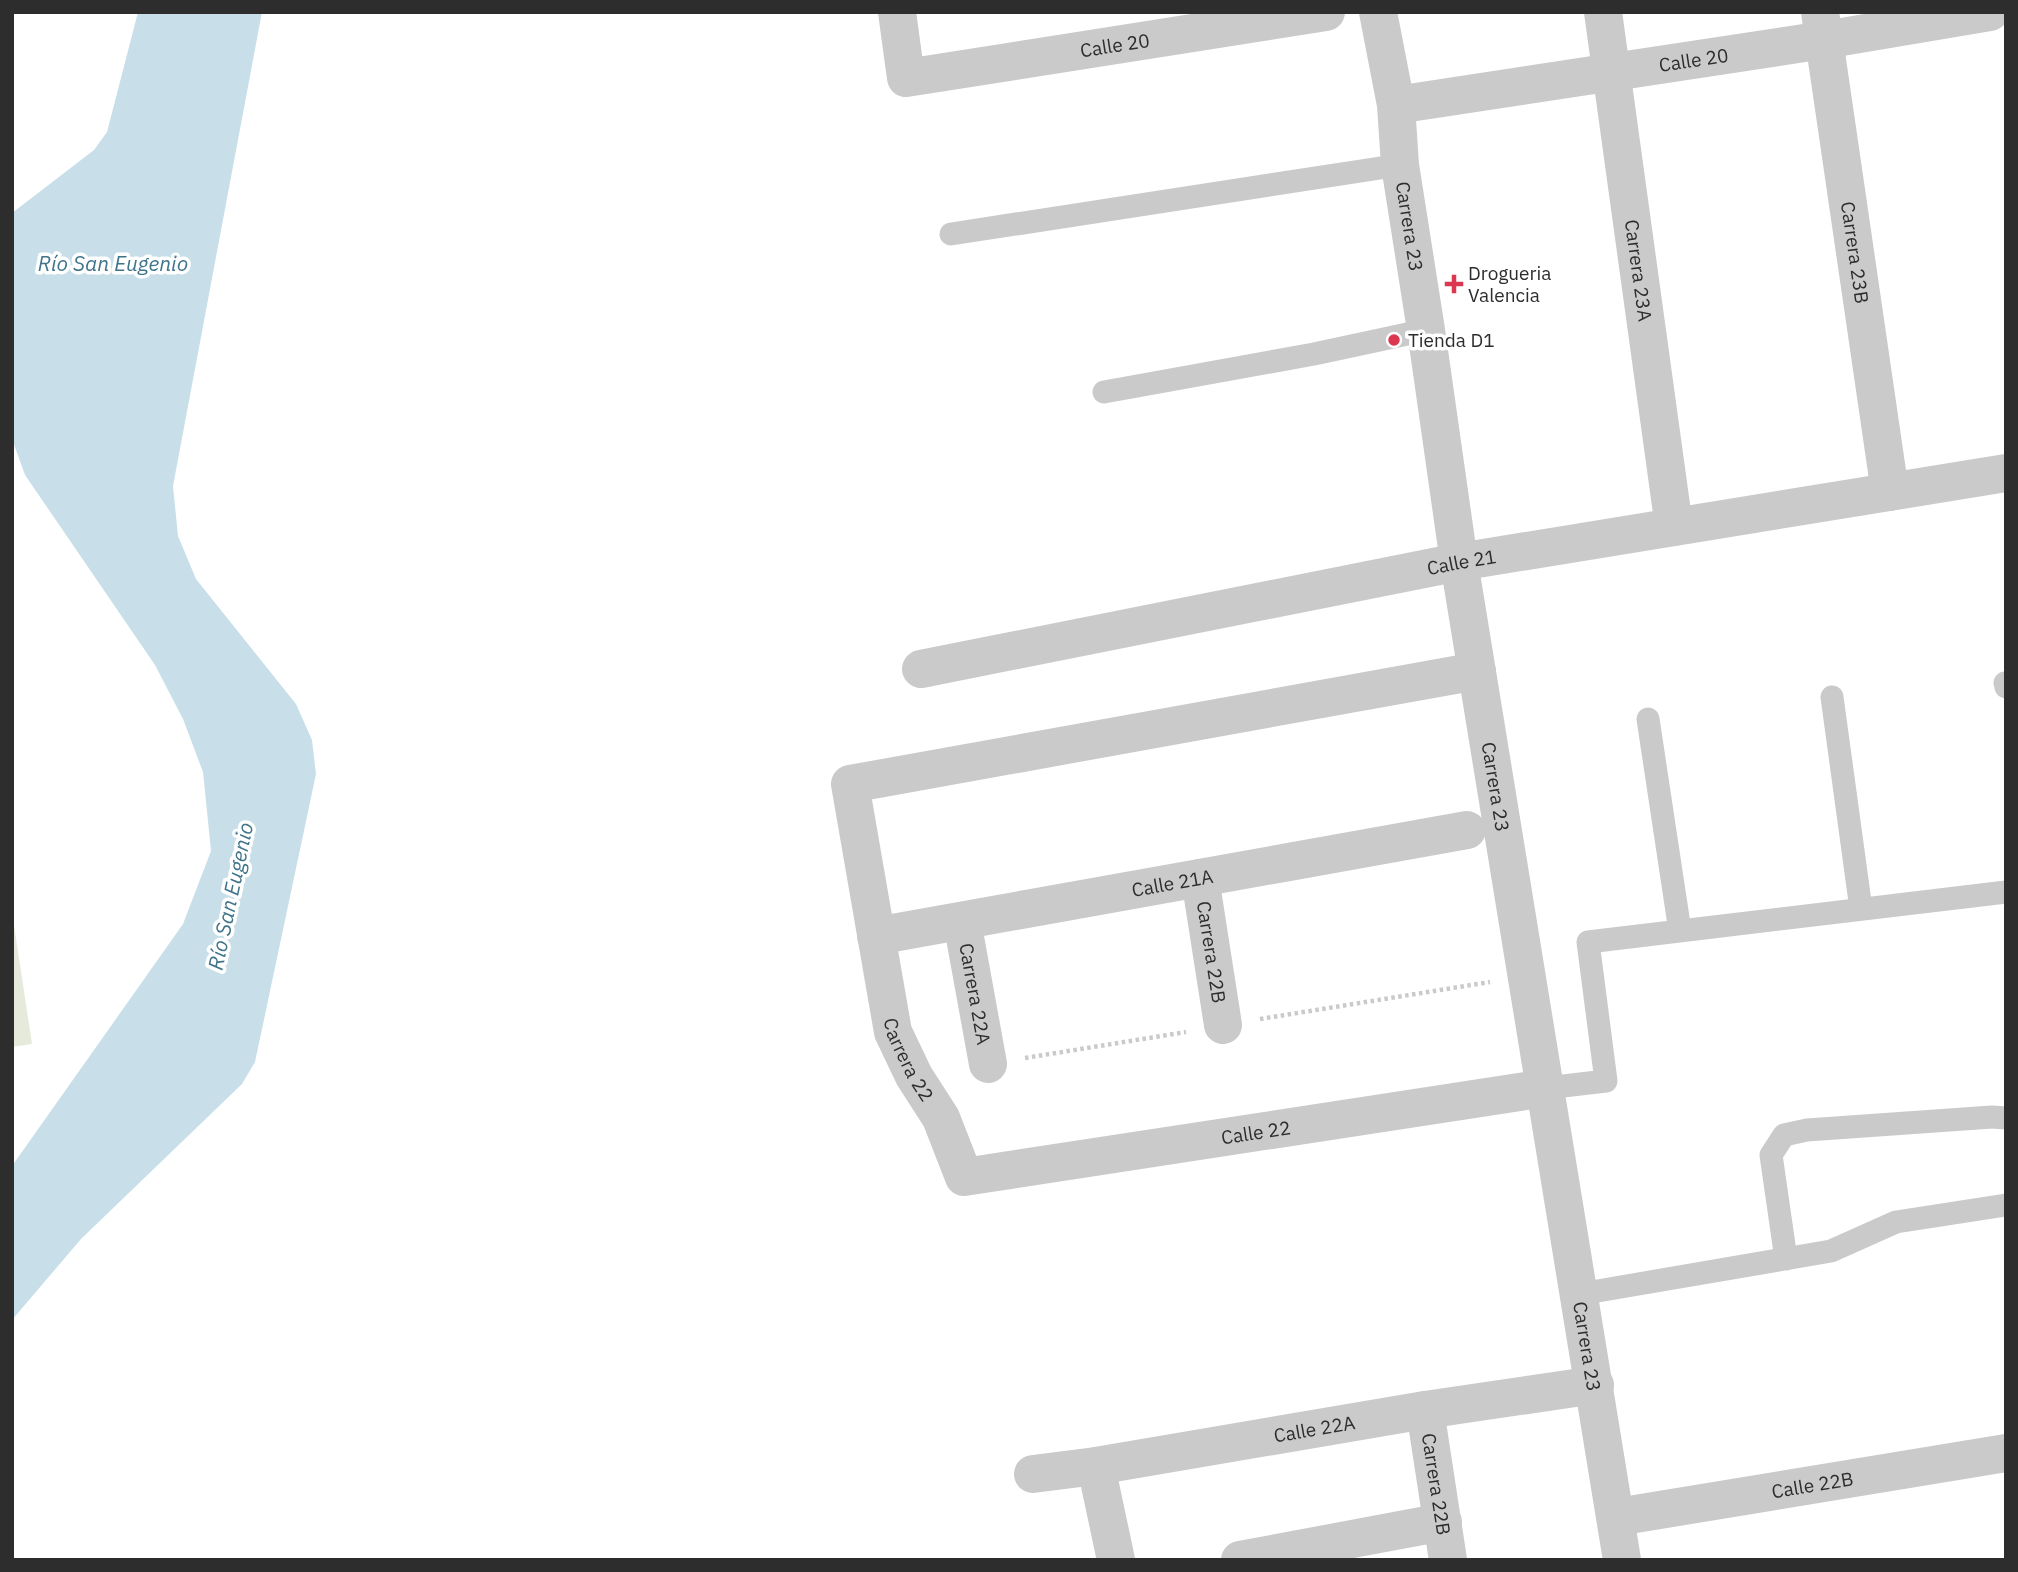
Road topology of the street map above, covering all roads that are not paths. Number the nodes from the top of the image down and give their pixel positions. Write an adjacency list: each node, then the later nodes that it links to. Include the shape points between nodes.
1 (897, 12): 6 (street, Calle 20, via 906,78)
2 (1326, 12): 6 (street, Calle 20)
3 (1378, 12): 9 (street, Carrera 23)
4 (1603, 12): 8 (street, Carrera 23A)
5 (1990, 12): 7 (street, Calle 20)
6 (1149, 25)
7 (1822, 26): 8 (street, Calle 20); 15 (street, Carrera 23B)
8 (1610, 73): 9 (street, Calle 20); 16 (street, Carrera 23A)
9 (1396, 105): 10 (street, Carrera 23)
10 (1400, 164): 11 (lane); 12 (street, Carrera 23)
11 (951, 234)
12 (1426, 330): 13 (lane); 17 (street, Carrera 23)
13 (1104, 392)
14 (2006, 473): 15 (street, Calle 21)
15 (1890, 492): 16 (street, Calle 21)
16 (1674, 527): 17 (street, Calle 21)
17 (1459, 562): 18 (street, Calle 21); 19 (street, Carrera 23)
18 (921, 668)
19 (1477, 671): 28 (street, Carrera 22, via 850,785); 31 (street, Carrera 23)
20 (1832, 697): 25 (lane)
21 (1648, 719): 27 (lane)
22 (1467, 830): 23 (street, Calle 21A)
23 (1200, 878): 26 (street, Calle 21A); 29 (street, Carrera 22B)
24 (2006, 891): 25 (lane)
25 (1861, 909): 27 (lane)
26 (962, 921): 28 (street, Calle 21A); 30 (street, Carrera 22A)
27 (1680, 931): 31 (lane, via 1588,942 1606,1081)
28 (876, 936): 33 (street, Carrera 22, via 893,1032 941,1118)
29 (1223, 1026)
30 (988, 1064)
31 (1546, 1088): 33 (street, Calle 22); 36 (street, Carrera 23)
32 (2006, 1118): 35 (lane, via 1784,1135 1771,1155)
33 (964, 1177)
34 (2006, 1205): 35 (lane, via 1896,1222 1831,1251)
35 (1786, 1259): 36 (lane)
36 (1580, 1294): 37 (street, Carrera 23)
37 (1595, 1385): 38 (street, Calle 22A); 42 (street, Carrera 23)
38 (1425, 1410): 40 (street, Calle 22A); 43 (street, Carrera 22B)
39 (2006, 1453): 42 (street, Calle 22B)
40 (1096, 1466): 41 (street, Calle 22A); 44 (street)
41 (1033, 1474)
42 (1617, 1517): 47 (street, Carrera 23)
43 (1443, 1522): 45 (street); 46 (street, Carrera 22B)
44 (1116, 1560)
45 (1240, 1560)
46 (1448, 1560)
47 (1622, 1560)

